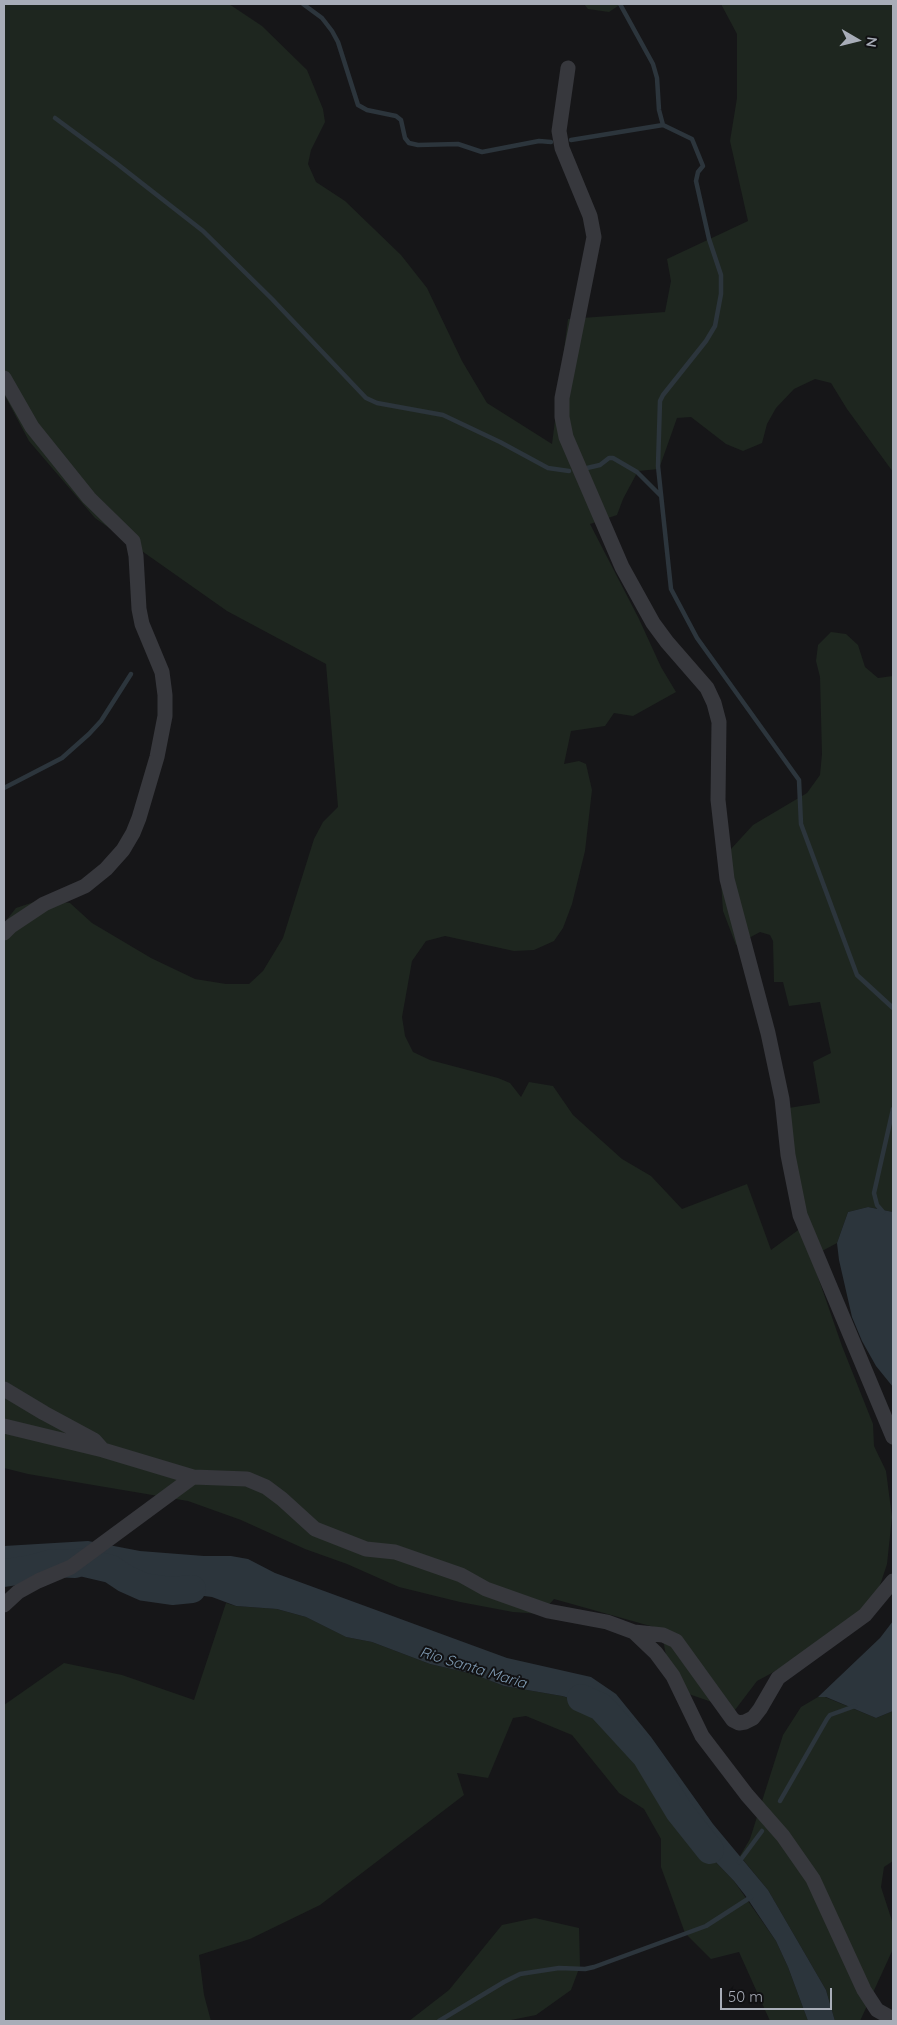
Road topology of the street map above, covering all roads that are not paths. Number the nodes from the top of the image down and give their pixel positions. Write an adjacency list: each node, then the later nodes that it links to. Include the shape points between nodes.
1 (568, 68): 6 (street, via 559,131 562,148 590,216 594,237 562,398 566,437 622,567 653,623 707,688 714,703 719,722 718,800 727,879 768,1033 782,1098 788,1155 800,1215)
2 (4, 378): 3 (street, via 32,428 89,498 133,542 142,624 162,672 165,695 165,716 157,757 139,818 123,850 85,886 44,904)
3 (4, 933)
4 (4, 1389): 7 (street, via 94,1440)
5 (4, 1426): 7 (street)
6 (893, 1437)
7 (103, 1450): 8 (street)
8 (193, 1477): 10 (street, via 71,1567 18,1592); 11 (street, via 247,1479 266,1487 315,1529 366,1549 395,1552 548,1611 607,1622)
9 (893, 1581): 11 (street, via 865,1615 778,1678 760,1709 746,1722 733,1720 676,1641 663,1635)
10 (4, 1605)
11 (634, 1632): 12 (street, via 656,1653 673,1676 702,1736 813,1879 864,1990 877,2010)
12 (893, 2018)

